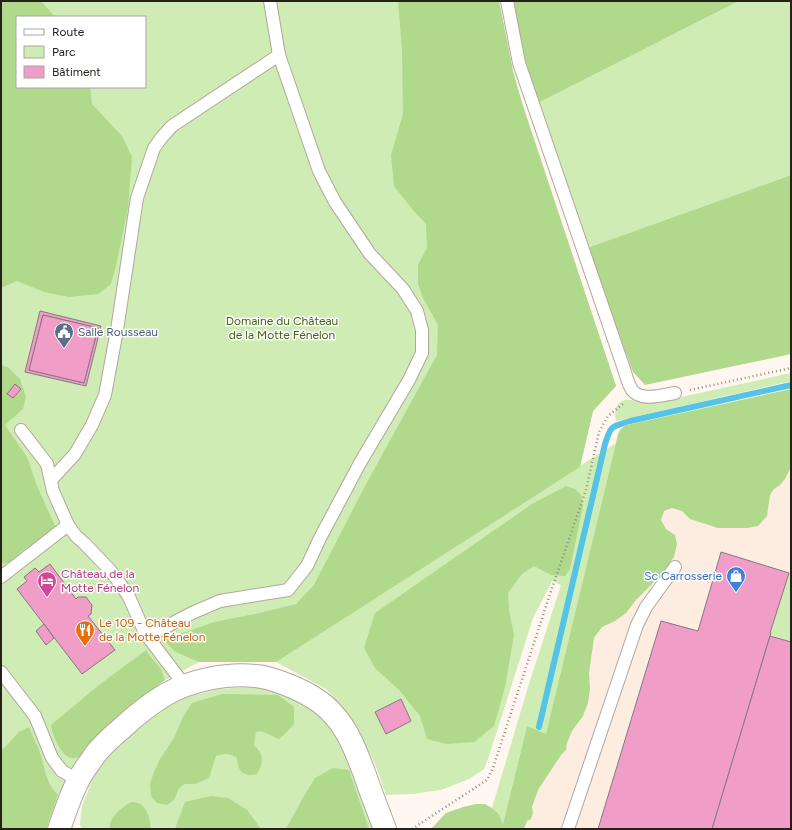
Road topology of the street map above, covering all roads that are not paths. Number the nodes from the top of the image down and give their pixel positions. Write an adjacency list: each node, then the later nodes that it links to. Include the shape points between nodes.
1 (270, 1): 3 (lane)
2 (507, 1): 4 (lane, via 519,62 632,391 649,398)
3 (279, 55): 6 (lane, via 172,126 154,148 137,198 105,395 92,425 75,454); 10 (lane, via 319,171 335,202 370,254 403,289 417,311 422,330 422,354 360,463 306,566 288,590 220,601 156,632)
4 (675, 393)
5 (21, 430): 6 (lane, via 47,464)
6 (51, 480): 7 (lane, via 53,491)
7 (68, 525): 9 (lane); 10 (lane, via 119,582 129,597)
8 (676, 567): 16 (lane, via 652,598 637,625)
9 (1, 577)
10 (145, 633): 12 (lane)
11 (1, 672): 13 (lane, via 35,716 52,758 62,771)
12 (185, 686): 13 (street, via 167,694 127,723 95,755); 15 (street, via 226,676 256,676 293,687 322,703 349,736)
13 (78, 780): 14 (street)
14 (64, 824)
15 (385, 829)
16 (568, 829)

